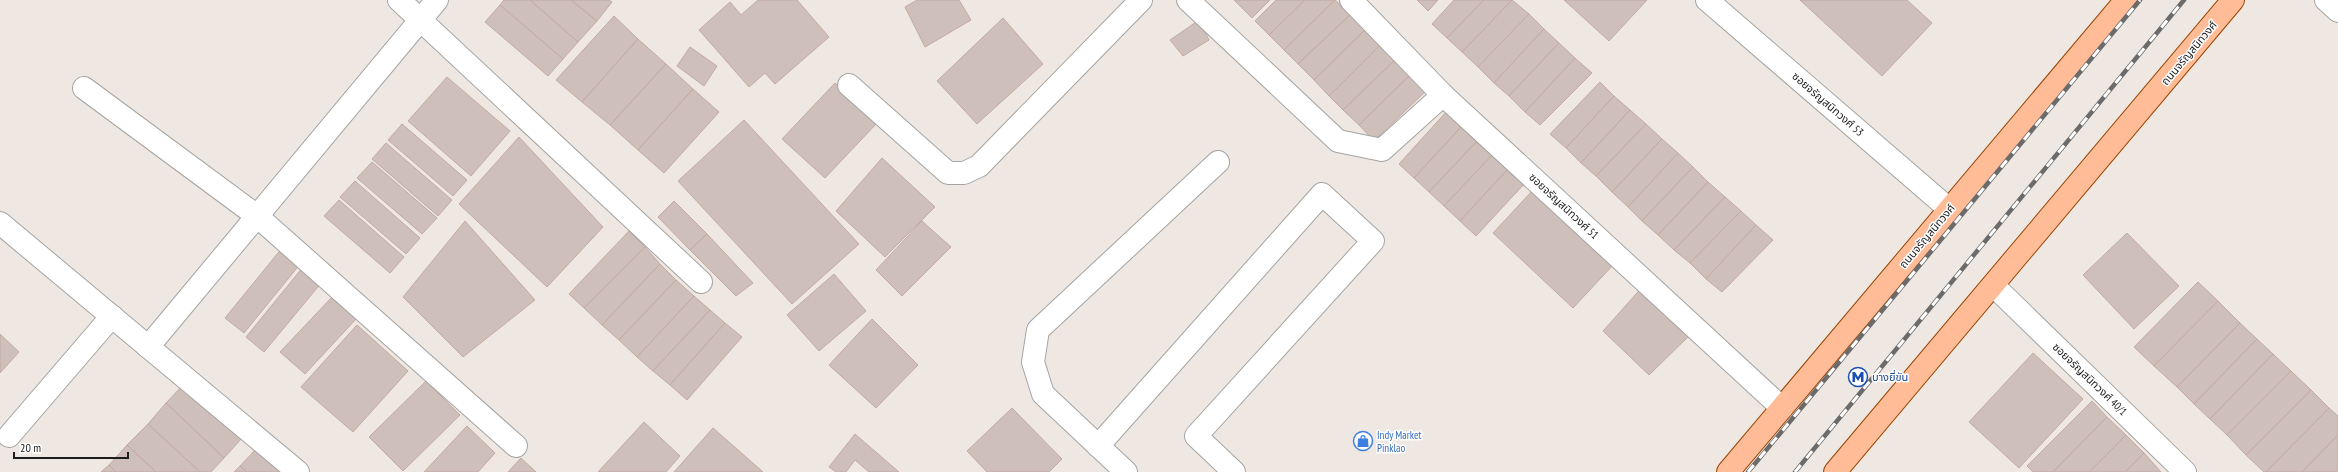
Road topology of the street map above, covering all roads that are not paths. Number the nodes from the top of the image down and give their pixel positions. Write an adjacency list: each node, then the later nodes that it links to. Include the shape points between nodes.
1 (399, 0): 11 (street)
2 (436, 0): 11 (street)
3 (1141, 0): 12 (street, via 978,166 964,173 948,173)
4 (1188, 0): 14 (street, via 1338,141 1382,150)
5 (1351, 0): 14 (street, ซอยจรัญสนิทวงศ์ 51)
6 (1707, 0): 16 (street, ซอยจรัญสนิทวงศ์ 53)
7 (2126, 0): 16 (main road, ถนนจรัญสนิทวงศ์)
8 (2233, 0): 20 (main road, ถนนจรัญสนิทวงศ์)
9 (2326, 0): 10 (street)
10 (2338, 11)
11 (421, 19): 17 (street); 19 (street)
12 (849, 85)
13 (84, 88): 17 (street)
14 (1443, 94): 23 (street, ซอยจรัญสนิทวงศ์ 51)
15 (1218, 162): 26 (street, via 1038,330 1033,362 1043,394)
16 (1950, 209): 23 (main road, ถนนจรัญสนิทวงศ์)
17 (257, 216): 22 (street); 25 (street)
18 (0, 223): 21 (street)
19 (701, 282)
20 (1994, 286): 31 (main road, ถนนจรัญสนิทวงศ์); 32 (street, ซอยจรัญสนิทวงศ์ 40/1)
21 (112, 316): 22 (street); 24 (street)
22 (148, 347): 27 (street)
23 (1782, 408): 30 (main road, ถนนจรัญสนิทวงศ์)
24 (9, 436)
25 (516, 446)
26 (1098, 446): 28 (street); 29 (street, via 1322,194 1373,241 1196,436)
27 (298, 472)
28 (1126, 472)
29 (1234, 472)
30 (1728, 472)
31 (1836, 472)
32 (2185, 472)

